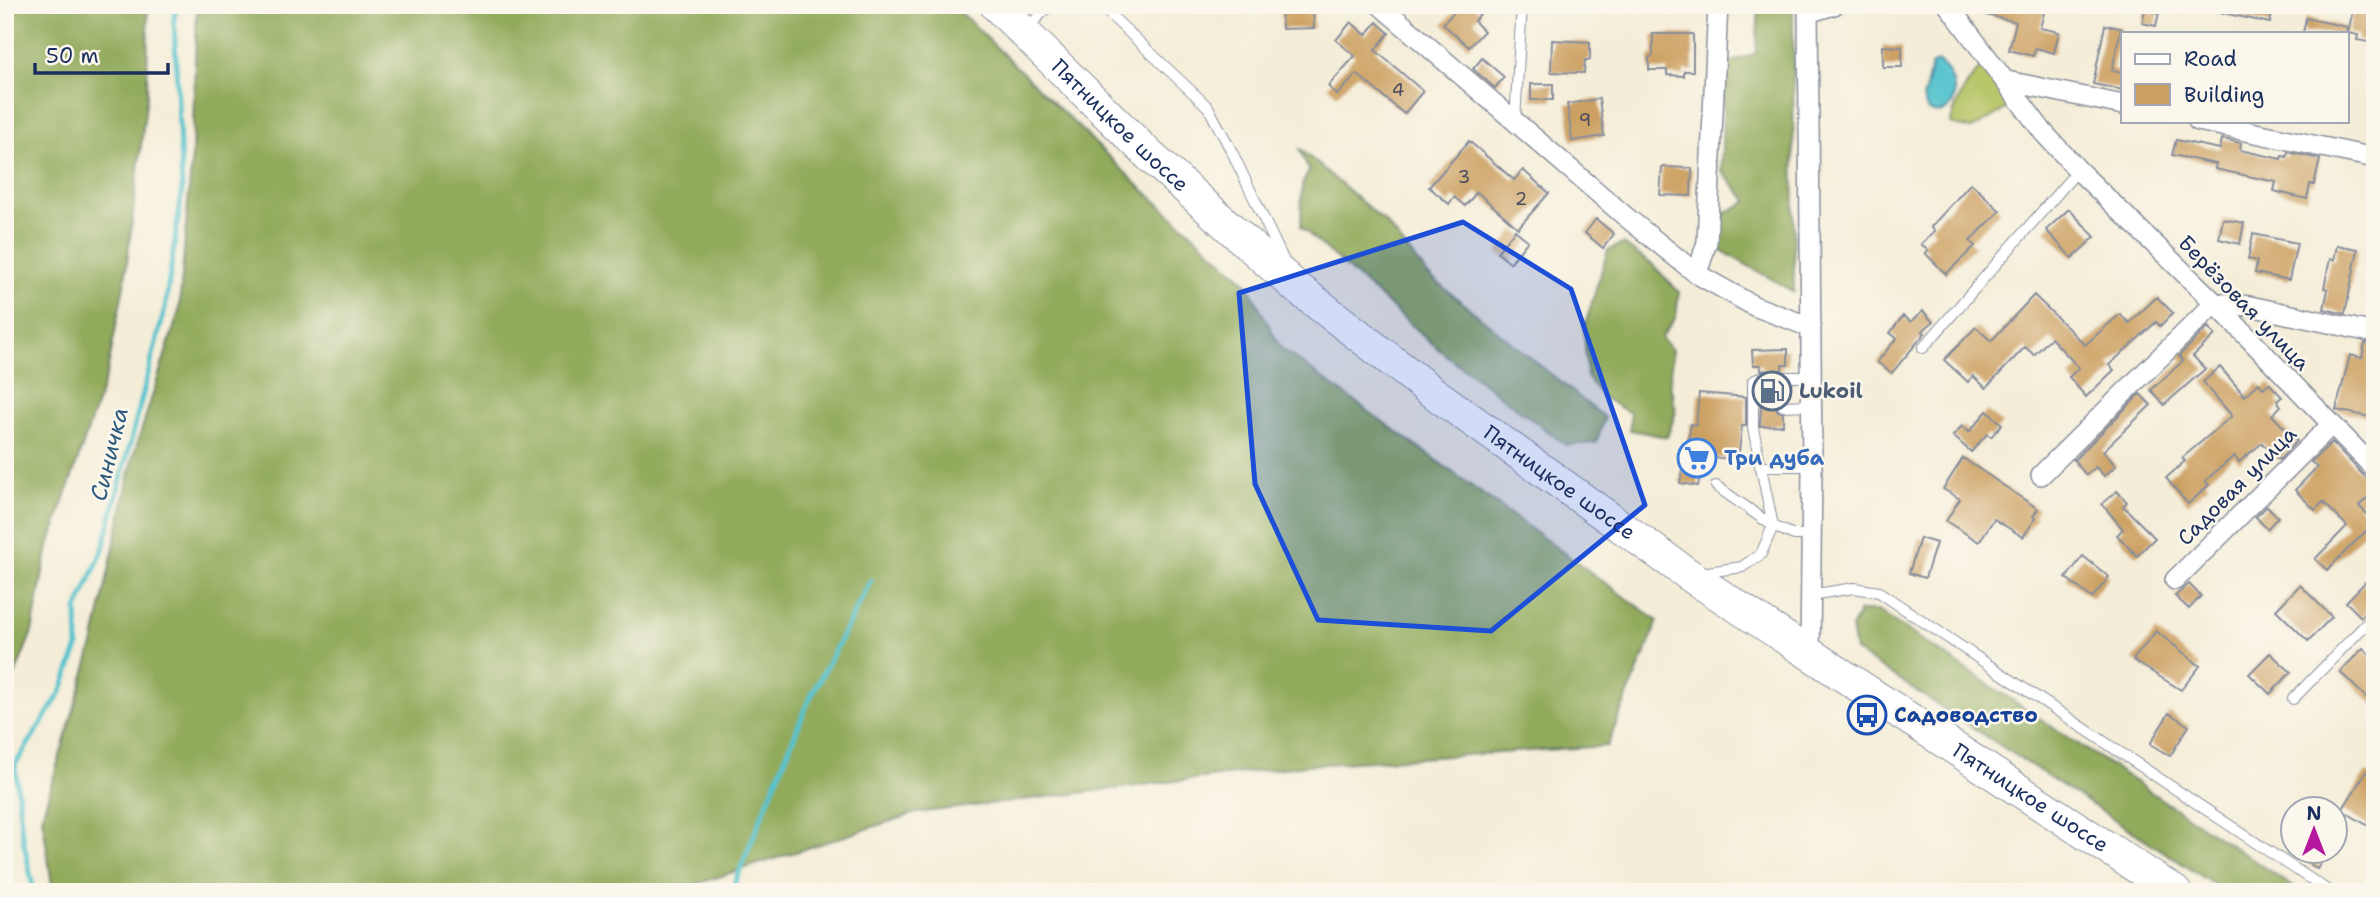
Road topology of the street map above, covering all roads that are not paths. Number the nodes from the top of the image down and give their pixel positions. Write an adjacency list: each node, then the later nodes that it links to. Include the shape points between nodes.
1 (996, 5): 10 (main road, Пятницкое шоссе)
2 (1049, 5): 10 (lane)
3 (1100, 5): 18 (lane, via 1208,107)
4 (1380, 5): 13 (street)
5 (1522, 5): 13 (lane)
6 (1718, 5): 17 (street, via 1707,242)
7 (1834, 5): 9 (street)
8 (1948, 5): 11 (street, Берёзовая улица)
9 (1808, 9): 20 (street)
10 (1023, 33): 18 (main road, Пятницкое шоссе)
11 (2007, 81): 12 (street); 16 (street, Берёзовая улица, via 2043,132)
12 (2121, 105)
13 (1515, 122): 17 (street)
14 (2203, 122): 15 (street)
15 (2375, 158)
16 (2078, 170): 19 (street, Берёзовая улица); 22 (lane)
17 (1697, 274): 20 (street, via 1754,306)
18 (1296, 288): 36 (main road, Пятницкое шоссе, via 1431,391)
19 (2214, 303): 21 (street); 28 (street, Берёзовая улица); 32 (street)
20 (1810, 327): 25 (street)
21 (2375, 333)
22 (1923, 348)
23 (1762, 377): 29 (lane, via 1753,381 1757,406 1753,428)
24 (1782, 377): 25 (lane)
25 (1810, 377): 26 (street)
26 (1811, 405): 27 (lane); 30 (street)
27 (1783, 406)
28 (2331, 425): 31 (street, Берёзовая улица); 37 (street, Садовая улица)
29 (1760, 466): 30 (lane); 34 (lane)
30 (1812, 466): 35 (street)
31 (2375, 469)
32 (2040, 475)
33 (1716, 486): 34 (lane)
34 (1773, 526): 35 (lane, via 1794,535); 36 (lane, via 1761,554 1742,567)
35 (1811, 535): 38 (street)
36 (1689, 575): 40 (main road, Пятницкое шоссе)
37 (2175, 580)
38 (1811, 595): 40 (street); 43 (lane, via 1854,588 1879,592)
39 (2375, 615): 41 (lane)
40 (1810, 653): 42 (main road, Пятницкое шоссе)
41 (2293, 699)
42 (2175, 892)
43 (2330, 892)

